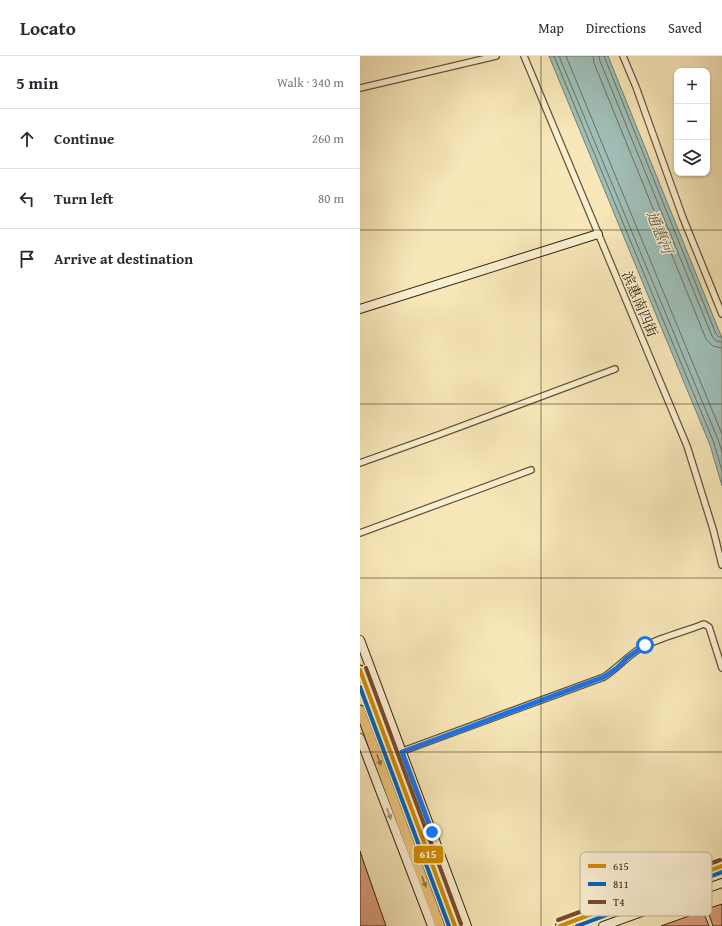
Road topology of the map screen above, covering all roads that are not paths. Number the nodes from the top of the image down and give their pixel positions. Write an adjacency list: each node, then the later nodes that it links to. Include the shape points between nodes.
1 (496, 56): 4 (street)
2 (524, 56): 5 (street, 滨惠南四街)
3 (623, 56): 7 (street, via 683,218)
4 (360, 88)
5 (598, 234): 6 (street); 12 (street, 滨惠南四街, via 687,446)
6 (360, 309)
7 (722, 314)
8 (615, 369): 9 (street)
9 (360, 463)
10 (531, 470): 11 (street)
11 (360, 533)
12 (722, 565)
13 (360, 640): 18 (street)
14 (722, 668): 18 (street, via 709,627 704,624 645,645 604,677)
15 (360, 670): 19 (main road)
16 (360, 710): 27 (main road, one-way to 27)
17 (360, 738): 26 (street, one-way to 26)
18 (402, 752): 19 (street); 29 (street)
19 (392, 755): 28 (main road)
20 (722, 866): 21 (street)
21 (712, 870)
22 (722, 883): 23 (street)
23 (712, 887)
24 (587, 916): 30 (street)
25 (631, 916): 31 (street)
26 (432, 926)
27 (440, 926)
28 (455, 926)
29 (467, 926)
30 (560, 926)
31 (603, 926)

